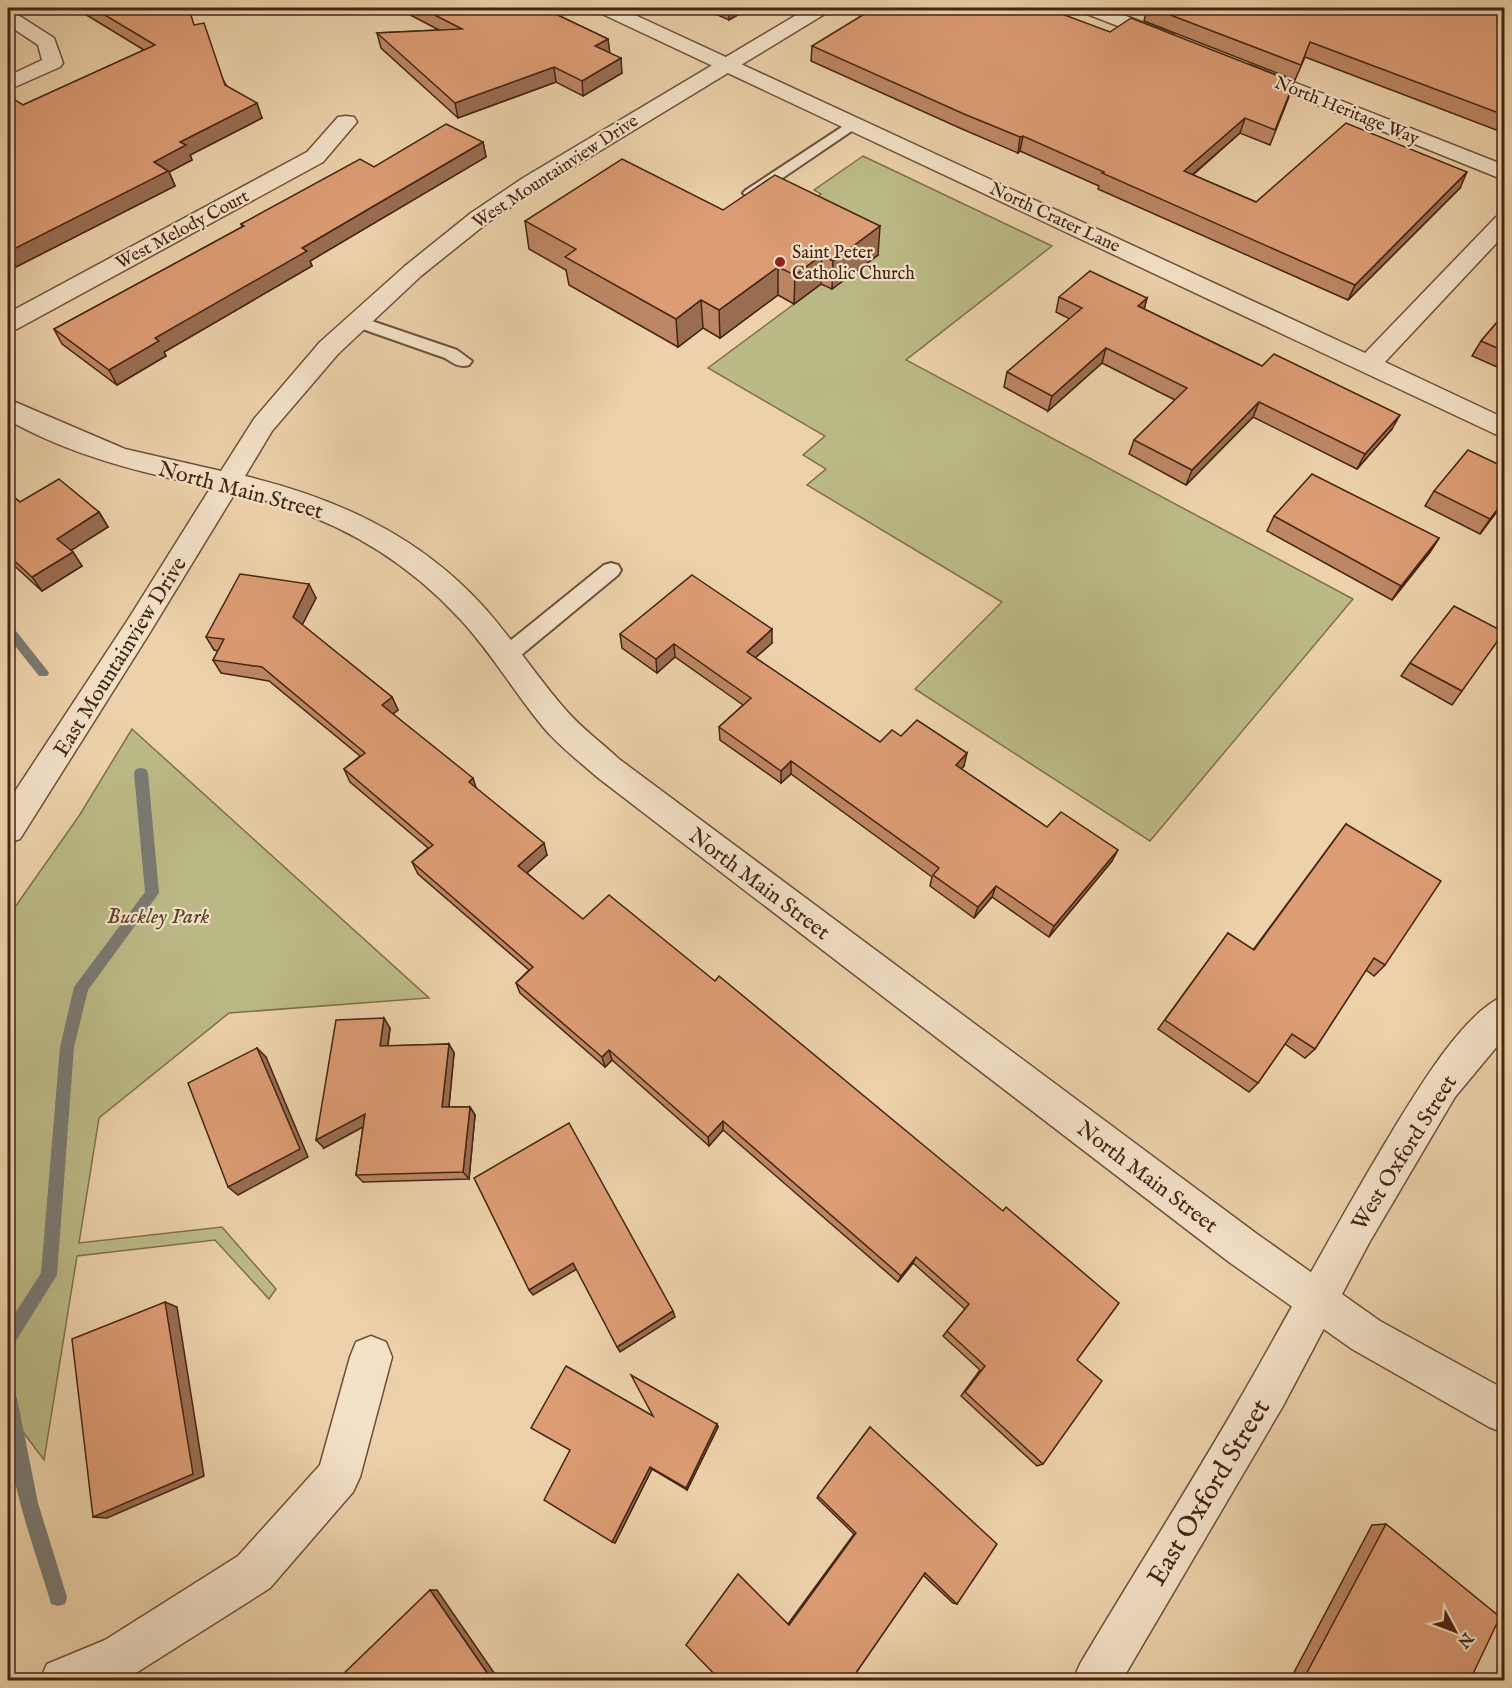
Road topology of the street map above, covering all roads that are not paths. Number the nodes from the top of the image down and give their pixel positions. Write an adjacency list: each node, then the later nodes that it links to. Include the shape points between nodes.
1 (605, 8): 7 (street, North Crater Lane)
2 (821, 8): 7 (street, West Mountainview Drive)
3 (1093, 8): 5 (street)
4 (8, 17): 8 (street, via 47,42 53,63)
5 (1182, 45)
6 (1227, 62): 11 (street, North Heritage Way)
7 (729, 64): 10 (street, North Crater Lane); 14 (street, West Mountainview Drive, via 479,218)
8 (8, 84)
9 (346, 122): 15 (street, West Melody Court, via 315,157)
10 (854, 123): 12 (lane); 17 (street, North Crater Lane)
11 (1504, 173)
12 (737, 202)
13 (1504, 222): 17 (street)
14 (357, 321): 16 (lane); 20 (street, West Mountainview Drive, via 262,425)
15 (8, 322)
16 (463, 361)
17 (1368, 364): 19 (street, North Crater Lane)
18 (8, 408): 20 (street, North Main Street, via 24,419 134,460)
19 (1504, 428)
20 (226, 481): 22 (street, North Main Street, via 335,514 404,551 448,589); 23 (street, East Mountainview Drive, via 139,626)
21 (611, 570): 22 (lane)
22 (507, 655): 25 (street, North Main Street, via 565,730 608,768)
23 (8, 829)
24 (1504, 1013): 25 (street, West Oxford Street, via 1442,1084)
25 (1317, 1300): 27 (street, North Main Street, via 1366,1335); 29 (street, East Oxford Street, via 1268,1391)
26 (371, 1357): 28 (street, via 338,1477 254,1572 120,1657)
27 (1504, 1412)
28 (63, 1680)
29 (1096, 1680)

